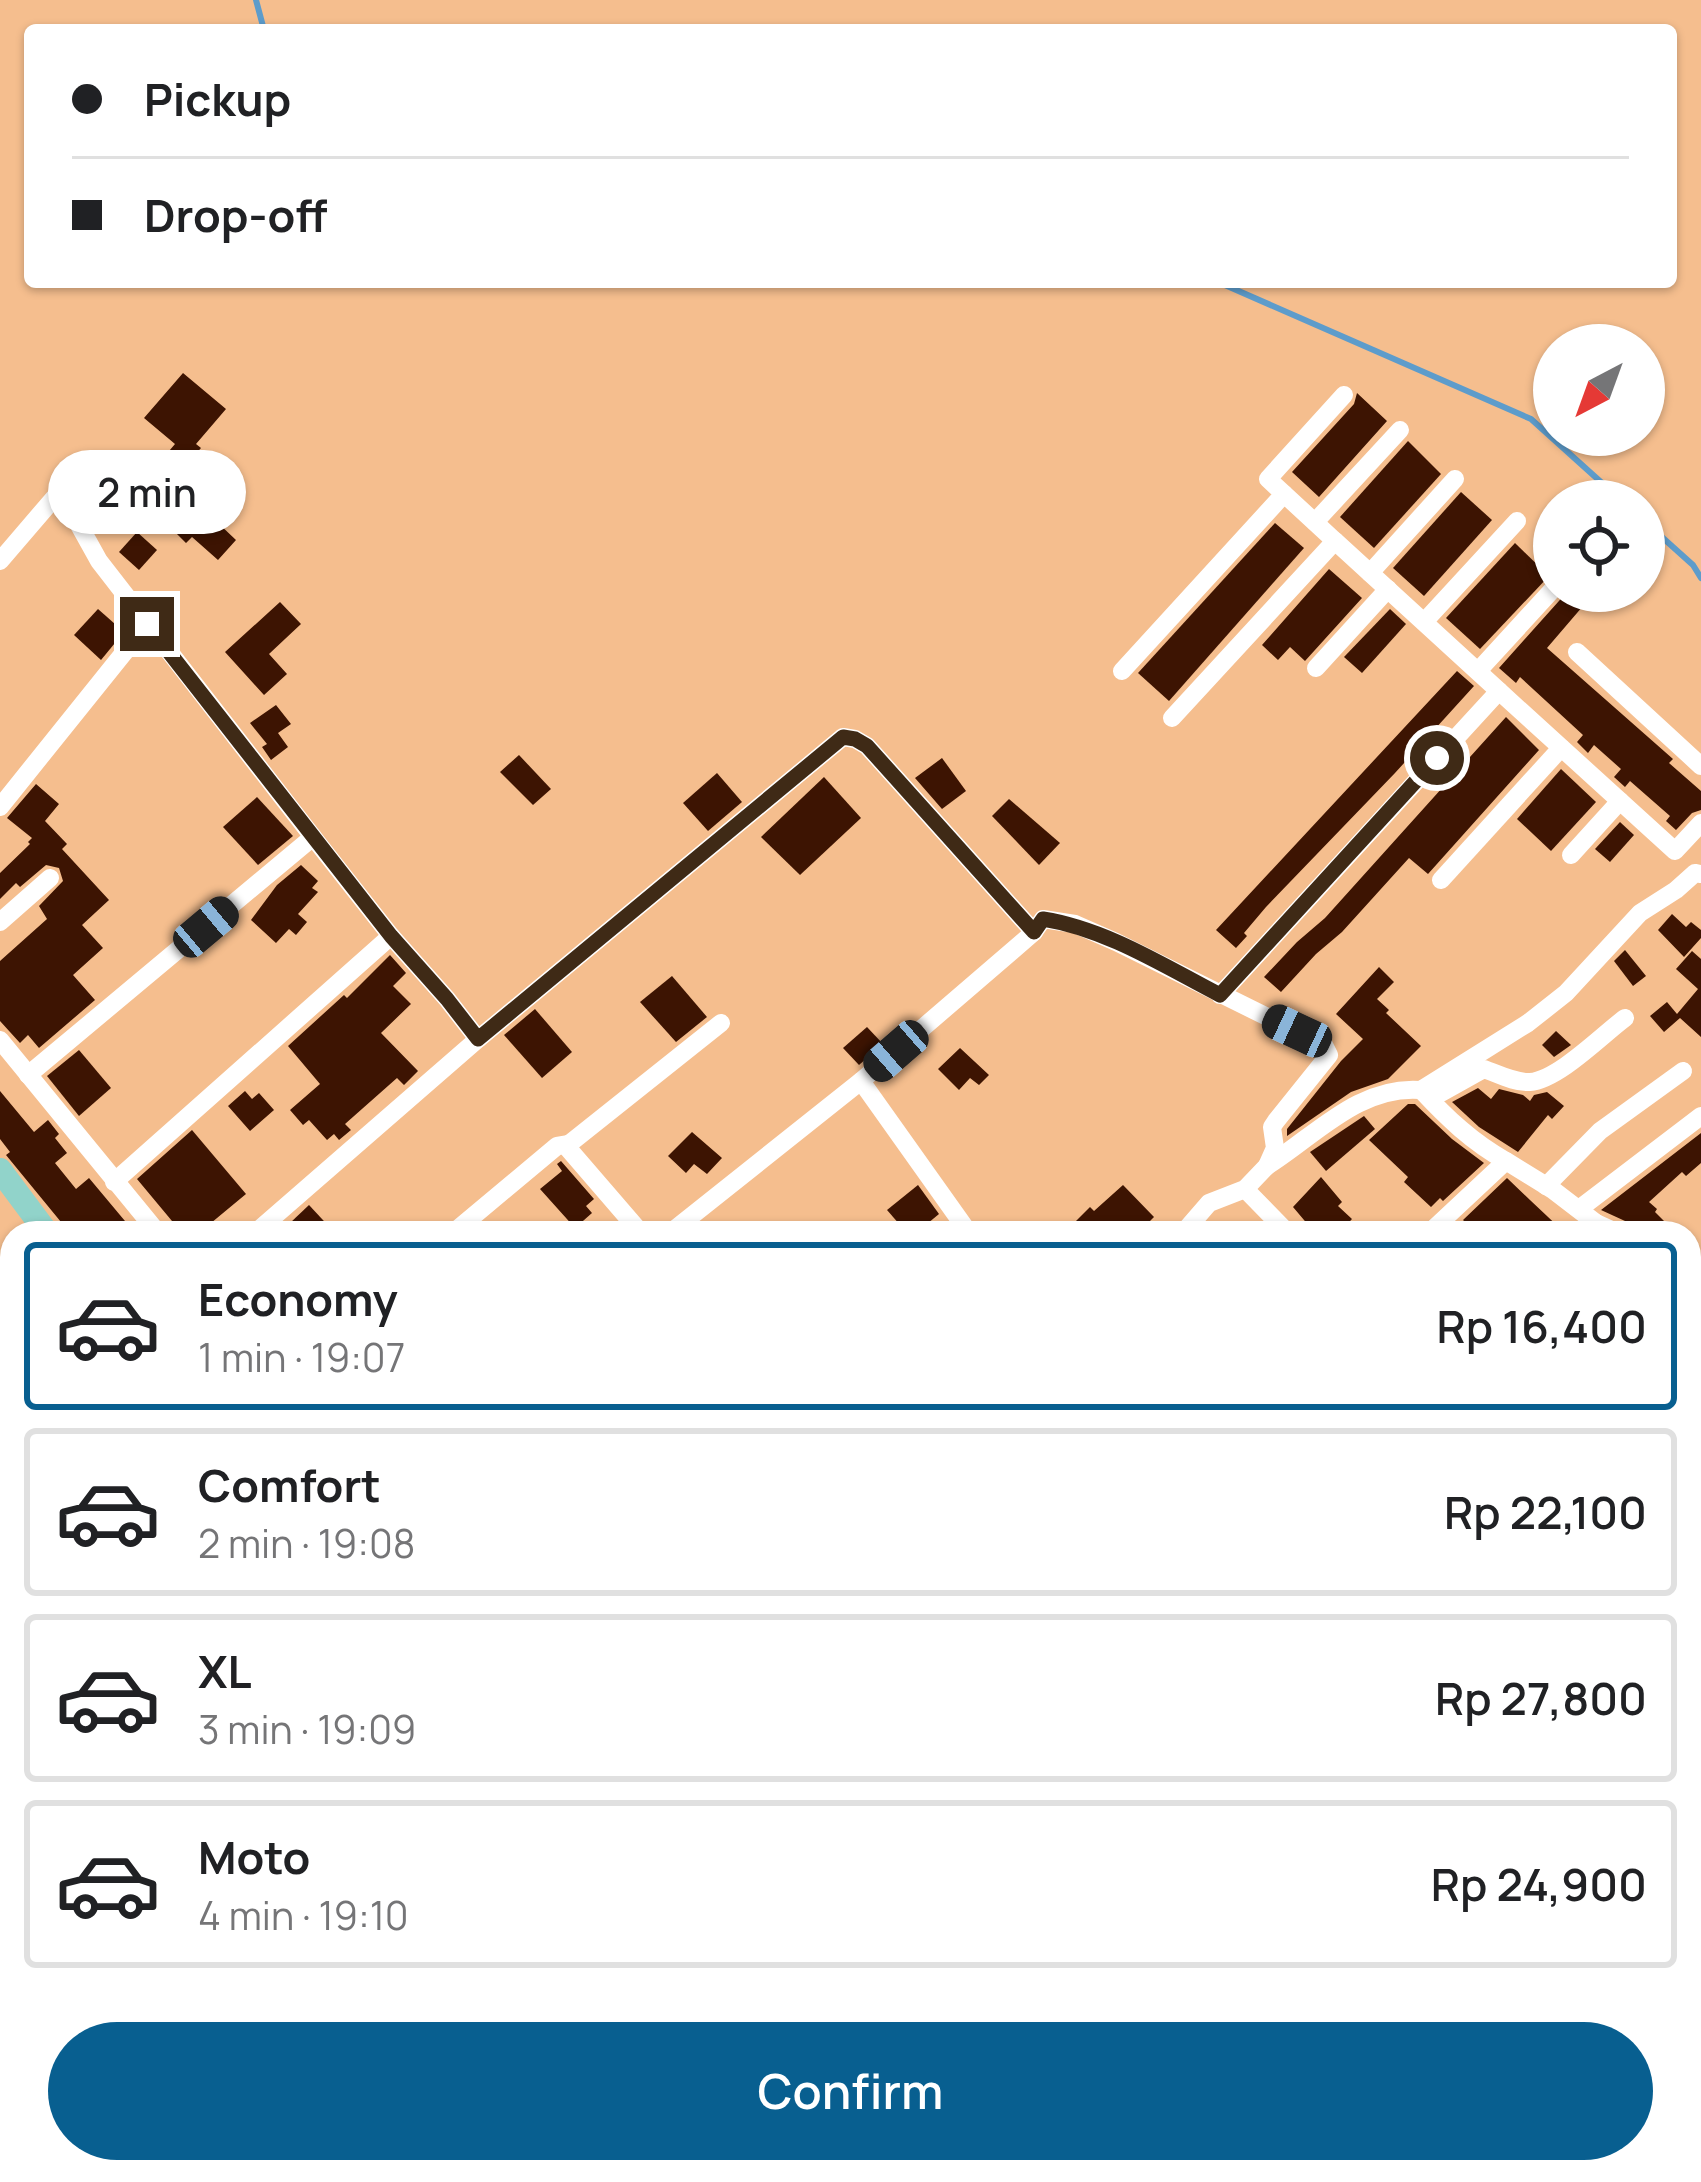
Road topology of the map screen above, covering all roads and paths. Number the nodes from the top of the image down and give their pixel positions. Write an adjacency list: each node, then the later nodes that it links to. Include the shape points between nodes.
1 (1344, 395): 4 (street, via 1268,479)
2 (1400, 430): 6 (street)
3 (1456, 479): 9 (street)
4 (1284, 494): 6 (street); 16 (street)
5 (1517, 520): 12 (street)
6 (1315, 522): 7 (street)
7 (1335, 541): 9 (street); 19 (street)
8 (0, 561): 13 (street, via 61,496)
9 (1370, 573): 10 (street)
10 (1388, 589): 12 (street); 15 (street)
11 (1533, 611): 17 (street)
12 (1424, 622): 17 (street)
13 (147, 624): 23 (street); 25 (street)
14 (1576, 652): 21 (street)
15 (1316, 668)
16 (1122, 671)
17 (1478, 671): 18 (street)
18 (1499, 691): 20 (street); 33 (street)
19 (1172, 718)
20 (1562, 748): 22 (street); 29 (street)
21 (1701, 766)
22 (1620, 802): 24 (street, via 1675,851); 26 (street)
23 (0, 807)
24 (1701, 823)
25 (313, 837): 32 (street); 39 (street)
26 (1571, 855)
27 (1701, 874): 41 (street, via 1640,913 1528,1023)
28 (50, 878): 30 (street)
29 (1441, 880)
30 (0, 922)
31 (1034, 932): 33 (street, via 1043,919 1075,924); 36 (street, via 867,746 843,737); 40 (street)
32 (391, 936): 36 (street); 47 (street)
33 (1220, 995): 45 (street, via 1324,1045 1329,1055 1276,1121)
34 (1625, 1018): 41 (street, via 1538,1081 1484,1069 1441,1093)
35 (722, 1023): 43 (street)
36 (478, 1039): 53 (street)
37 (0, 1040): 39 (street)
38 (1683, 1071): 48 (street, via 1600,1131)
39 (28, 1076): 47 (street)
40 (861, 1081): 56 (street); 57 (street)
41 (1420, 1090): 44 (street); 45 (street, via 1366,1100)
42 (1701, 1116): 50 (street)
43 (569, 1144): 54 (street); 55 (street)
44 (1506, 1161): 48 (street); 60 (street)
45 (1267, 1166): 49 (street)
46 (0, 1170): 51 (main road)
47 (114, 1182): 52 (street)
48 (1546, 1186): 50 (street)
49 (1245, 1189): 58 (street, via 1209,1203); 59 (street)
50 (1579, 1209): 61 (street)
51 (38, 1221)
52 (148, 1221)
53 (269, 1221)
54 (467, 1221)
55 (630, 1221)
56 (685, 1221)
57 (960, 1221)
58 (1193, 1221)
59 (1276, 1221)
60 (1442, 1221)
61 (1586, 1221)

